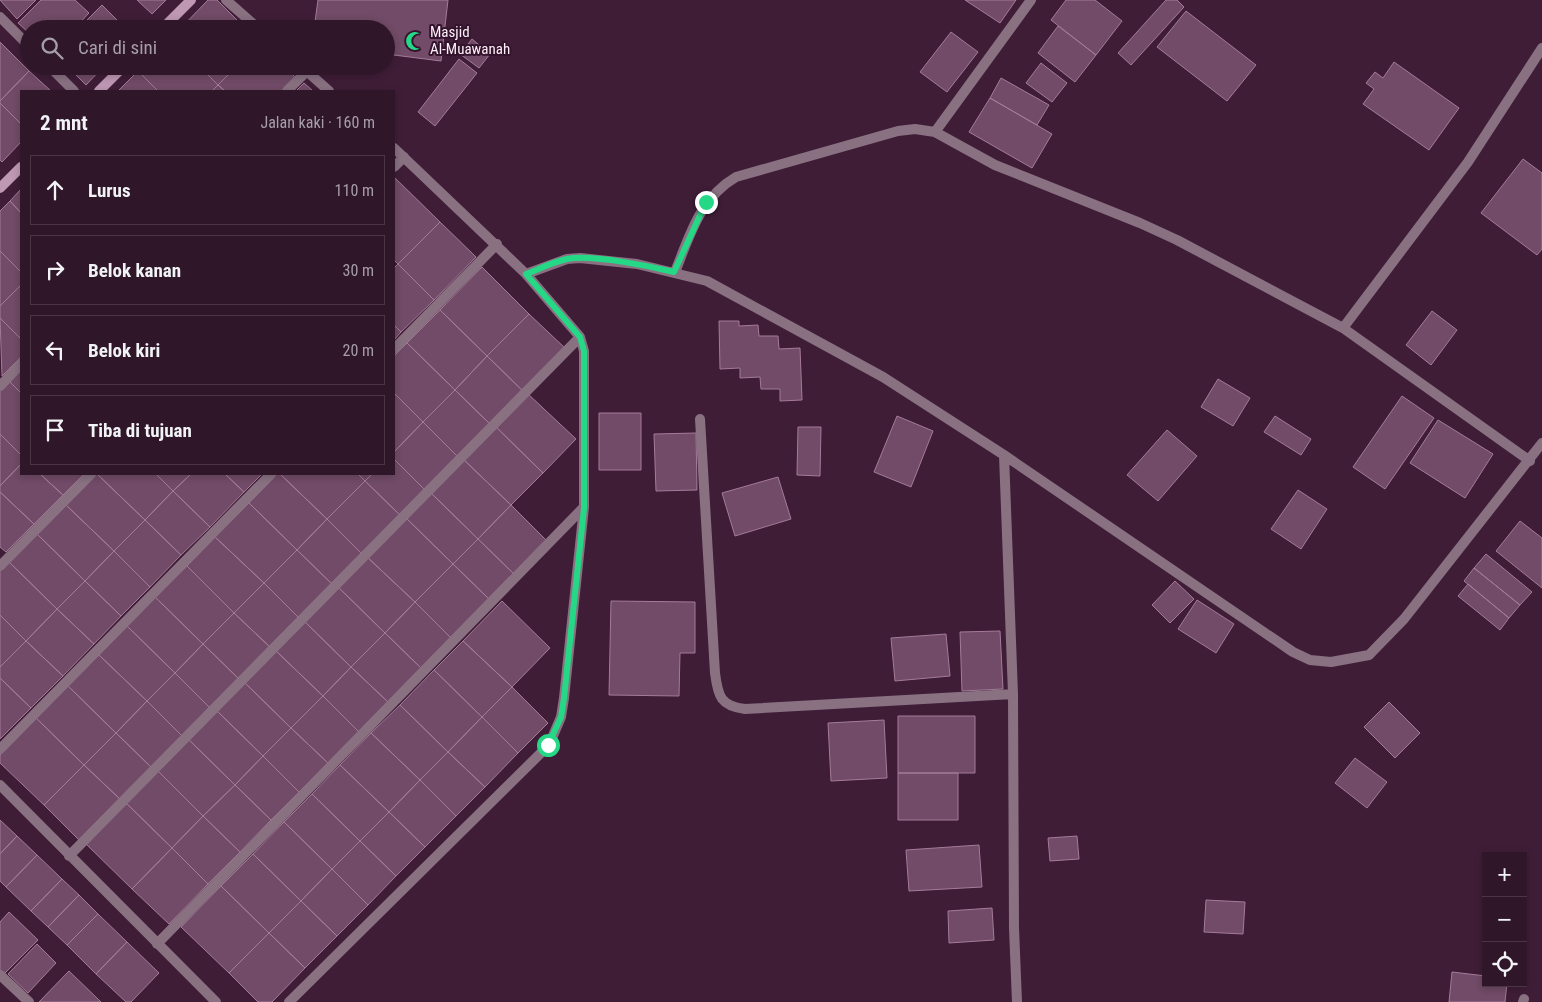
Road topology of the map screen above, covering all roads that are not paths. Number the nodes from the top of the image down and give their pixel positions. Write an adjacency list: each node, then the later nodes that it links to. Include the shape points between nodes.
1 (191, 0): 5 (street)
2 (226, 0): 6 (street)
3 (1031, 0): 17 (street)
4 (0, 17): 7 (street)
5 (171, 20)
6 (249, 20)
7 (20, 37)
8 (1542, 48): 26 (street, via 1468,162)
9 (58, 75): 13 (street)
10 (115, 75): 14 (street)
11 (299, 75): 15 (street)
12 (311, 75): 16 (street)
13 (73, 90)
14 (100, 90)
15 (288, 90)
16 (329, 90)
17 (935, 132): 24 (street, via 898,131 736,177 723,184 706,202); 26 (street, via 995,165 1177,240)
18 (395, 149): 19 (street)
19 (404, 157): 20 (street); 23 (street)
20 (395, 166)
21 (20, 168): 22 (street)
22 (1, 186)
23 (497, 244): 25 (street); 28 (street)
24 (674, 272): 25 (street, via 580,258 567,259); 33 (street, via 707,282 883,377)
25 (526, 274): 27 (street)
26 (1342, 328): 34 (street)
27 (580, 337): 37 (street, via 584,351); 42 (street)
28 (395, 348)
29 (20, 365): 30 (street)
30 (0, 386)
31 (700, 419): 39 (street, via 715,673 722,700 730,707 745,710)
32 (1542, 443): 34 (street)
33 (1004, 455): 34 (street, via 1293,652 1310,660 1331,662 1369,655 1404,620); 39 (street)
34 (1530, 460)
35 (90, 475): 38 (street)
36 (270, 475): 40 (street)
37 (584, 508): 43 (street); 47 (street, via 564,698 561,717 548,745)
38 (0, 566)
39 (1013, 694): 48 (street)
40 (0, 749)
41 (0, 785): 42 (street)
42 (69, 856): 43 (street)
43 (157, 944): 46 (street)
44 (0, 976): 45 (street)
45 (29, 1002)
46 (216, 1002)
47 (289, 1002)
48 (1017, 1002)

